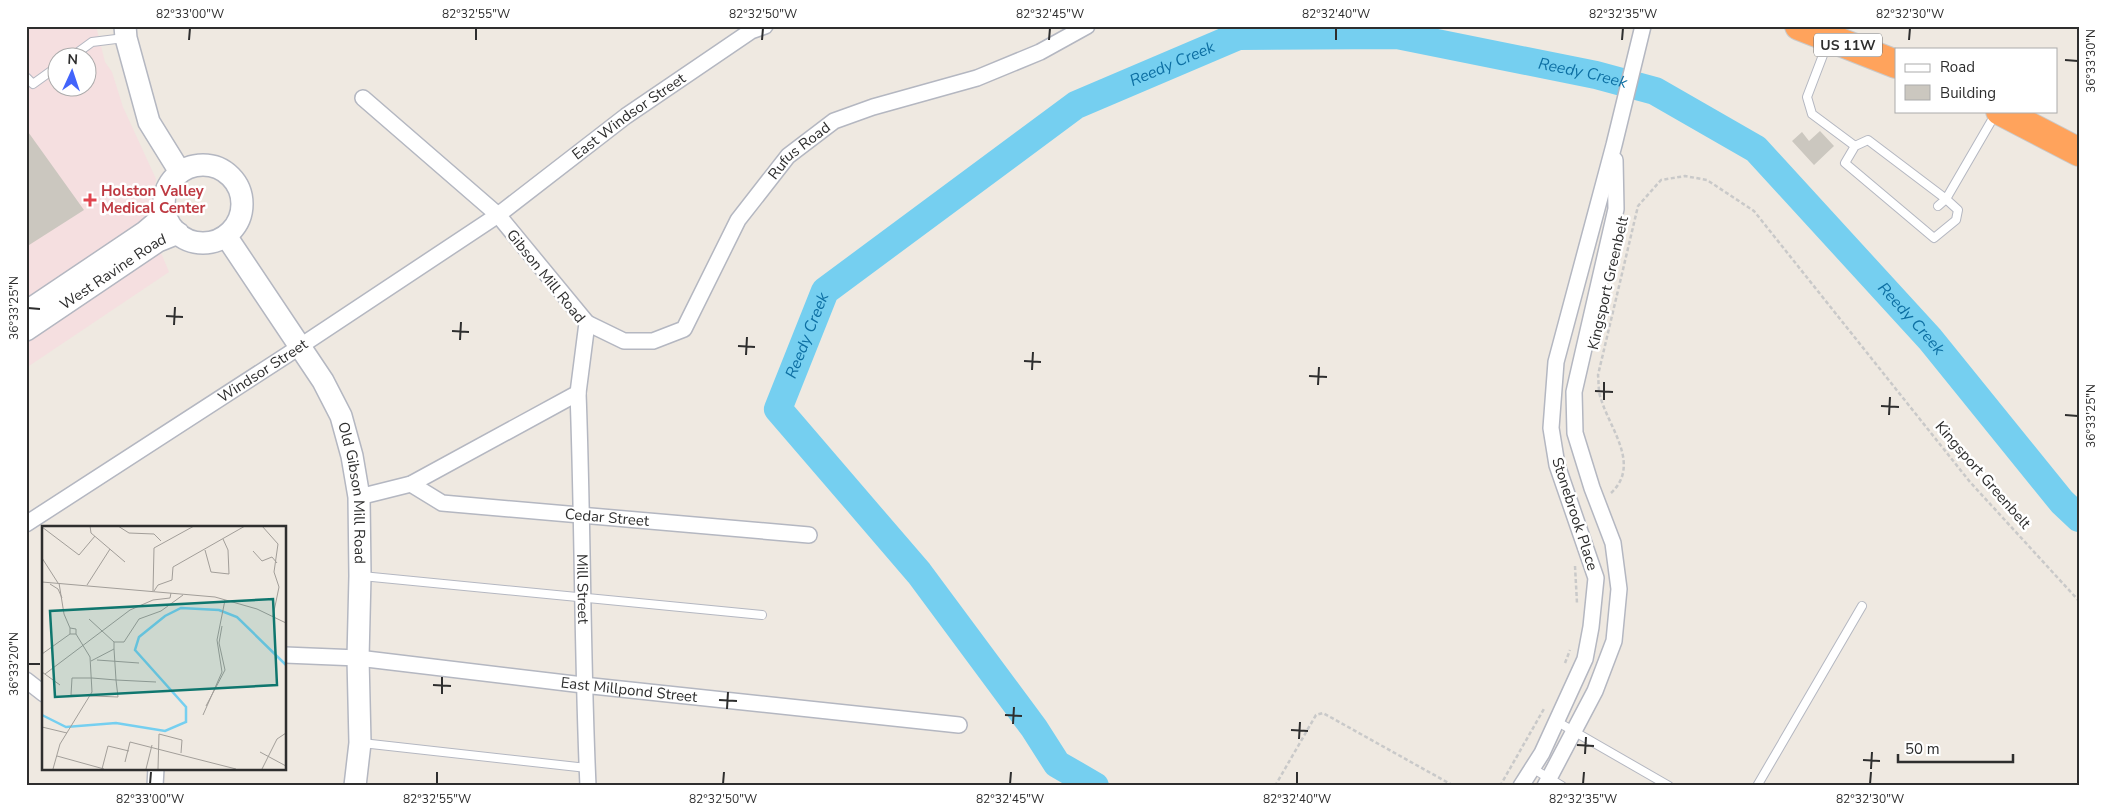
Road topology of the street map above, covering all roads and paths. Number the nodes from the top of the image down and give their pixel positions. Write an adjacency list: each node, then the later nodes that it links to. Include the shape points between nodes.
1 (765, 26): 31 (street, East Windsor Street, via 751,31 626,116)
2 (1087, 26): 35 (street, Rufus Road, via 1040,52 977,78 834,121 788,156 738,220 684,330 653,341 624,341)
3 (1799, 26): 6 (highway, US 11W)
4 (1642, 31): 14 (street, Stonebrook Place)
5 (125, 32): 7 (lane, via 92,42); 17 (main road, via 149,122)
6 (1830, 38): 8 (highway, US 11W); 15 (lane, via 1807,97 1812,114)
7 (84, 48)
8 (1895, 64)
9 (48, 73): 10 (lane, via 33,84)
10 (26, 77)
11 (363, 98): 31 (street, Gibson Mill Road)
12 (1998, 112): 26 (lane)
13 (2001, 112): 16 (highway)
14 (1614, 145): 41 (street, Stonebrook Place, via 1616,209 1574,392 1575,433); 60 (street, Stonebrook Place, via 1556,362 1551,428 1557,464 1596,578 1584,659)
15 (1855, 146): 19 (lane, via 1868,140 1891,161); 21 (lane, via 1845,163)
16 (2079, 152)
17 (180, 172): 30 (main road, via 166,191); 33 (main road, via 191,166 209,166 226,172 235,181 241,192 242,210 235,227)
18 (1872, 173): 21 (lane)
19 (1912, 173): 20 (lane); 22 (lane)
20 (1905, 178)
21 (1864, 179): 25 (lane)
22 (1928, 185): 24 (lane); 26 (lane)
23 (1890, 189): 25 (lane)
24 (1920, 191)
25 (1883, 195): 29 (lane)
26 (1946, 199): 28 (lane); 29 (lane, via 1958,210 1956,220 1934,238 1920,221)
27 (1906, 202): 29 (lane)
28 (1938, 206)
29 (1899, 208)
30 (165, 214): 32 (main road); 34 (main road, West Ravine Road, via 145,232)
31 (498, 215): 35 (street, Gibson Mill Road); 37 (street, Windsor Street)
32 (178, 233): 33 (main road, via 190,241 202,243 215,242); 36 (main road, West Ravine Road, via 158,241)
33 (226, 236): 37 (main road, Old Gibson Mill Road)
34 (26, 312)
35 (587, 323): 38 (street, Gibson Mill Road)
36 (26, 330)
37 (300, 346): 40 (main road, Old Gibson Mill Road, via 323,381 340,416 352,456); 43 (street, Windsor Street)
38 (578, 393): 39 (street); 42 (street, Mill Street)
39 (411, 484): 40 (street); 42 (street, Cedar Street, via 442,503)
40 (359, 497): 46 (main road, Old Gibson Mill Road)
41 (1598, 504): 48 (path, Kingsport Greenbelt, via 1614,490 1623,474 1625,456 1600,397 1598,375 1638,206 1661,180 1685,176 1708,180 1754,210 1970,482); 62 (street, Stonebrook Place, via 1613,543 1619,589 1614,642 1595,691)
42 (582, 514): 44 (street, Cedar Street); 47 (street, Mill Street)
43 (26, 524)
44 (809, 535)
45 (1575, 564): 50 (path)
46 (360, 576): 47 (lane); 54 (main road, Old Gibson Mill Road)
47 (583, 597): 51 (lane); 57 (street, Mill Street)
48 (2079, 601)
49 (1862, 606): 76 (lane)
50 (1578, 609)
51 (762, 616)
52 (1573, 642): 55 (path)
53 (286, 655): 54 (street, East Millpond Street)
54 (358, 658): 57 (street, East Millpond Street); 63 (main road, Old Gibson Mill Road)
55 (1562, 669)
56 (26, 680): 58 (street)
57 (583, 685): 61 (street, East Millpond Street); 64 (street, Mill Street)
58 (42, 692)
59 (1547, 704): 73 (path)
60 (1556, 721): 62 (lane); 65 (street, Stonebrook Place)
61 (959, 725)
62 (1574, 731): 67 (street, Stonebrook Place); 75 (lane)
63 (360, 743): 64 (lane); 69 (main road, Old Gibson Mill Road)
64 (588, 768): 70 (street, Mill Street)
65 (1532, 768): 67 (lane); 74 (street, Stonebrook Place)
66 (156, 770): 68 (street)
67 (1552, 783)
68 (155, 786)
69 (355, 786)
70 (588, 786)
71 (1275, 786): 72 (path, via 1316,715 1323,713)
72 (1454, 786)
73 (1500, 786)
74 (1521, 786)
75 (1669, 786)
76 (1757, 786)

